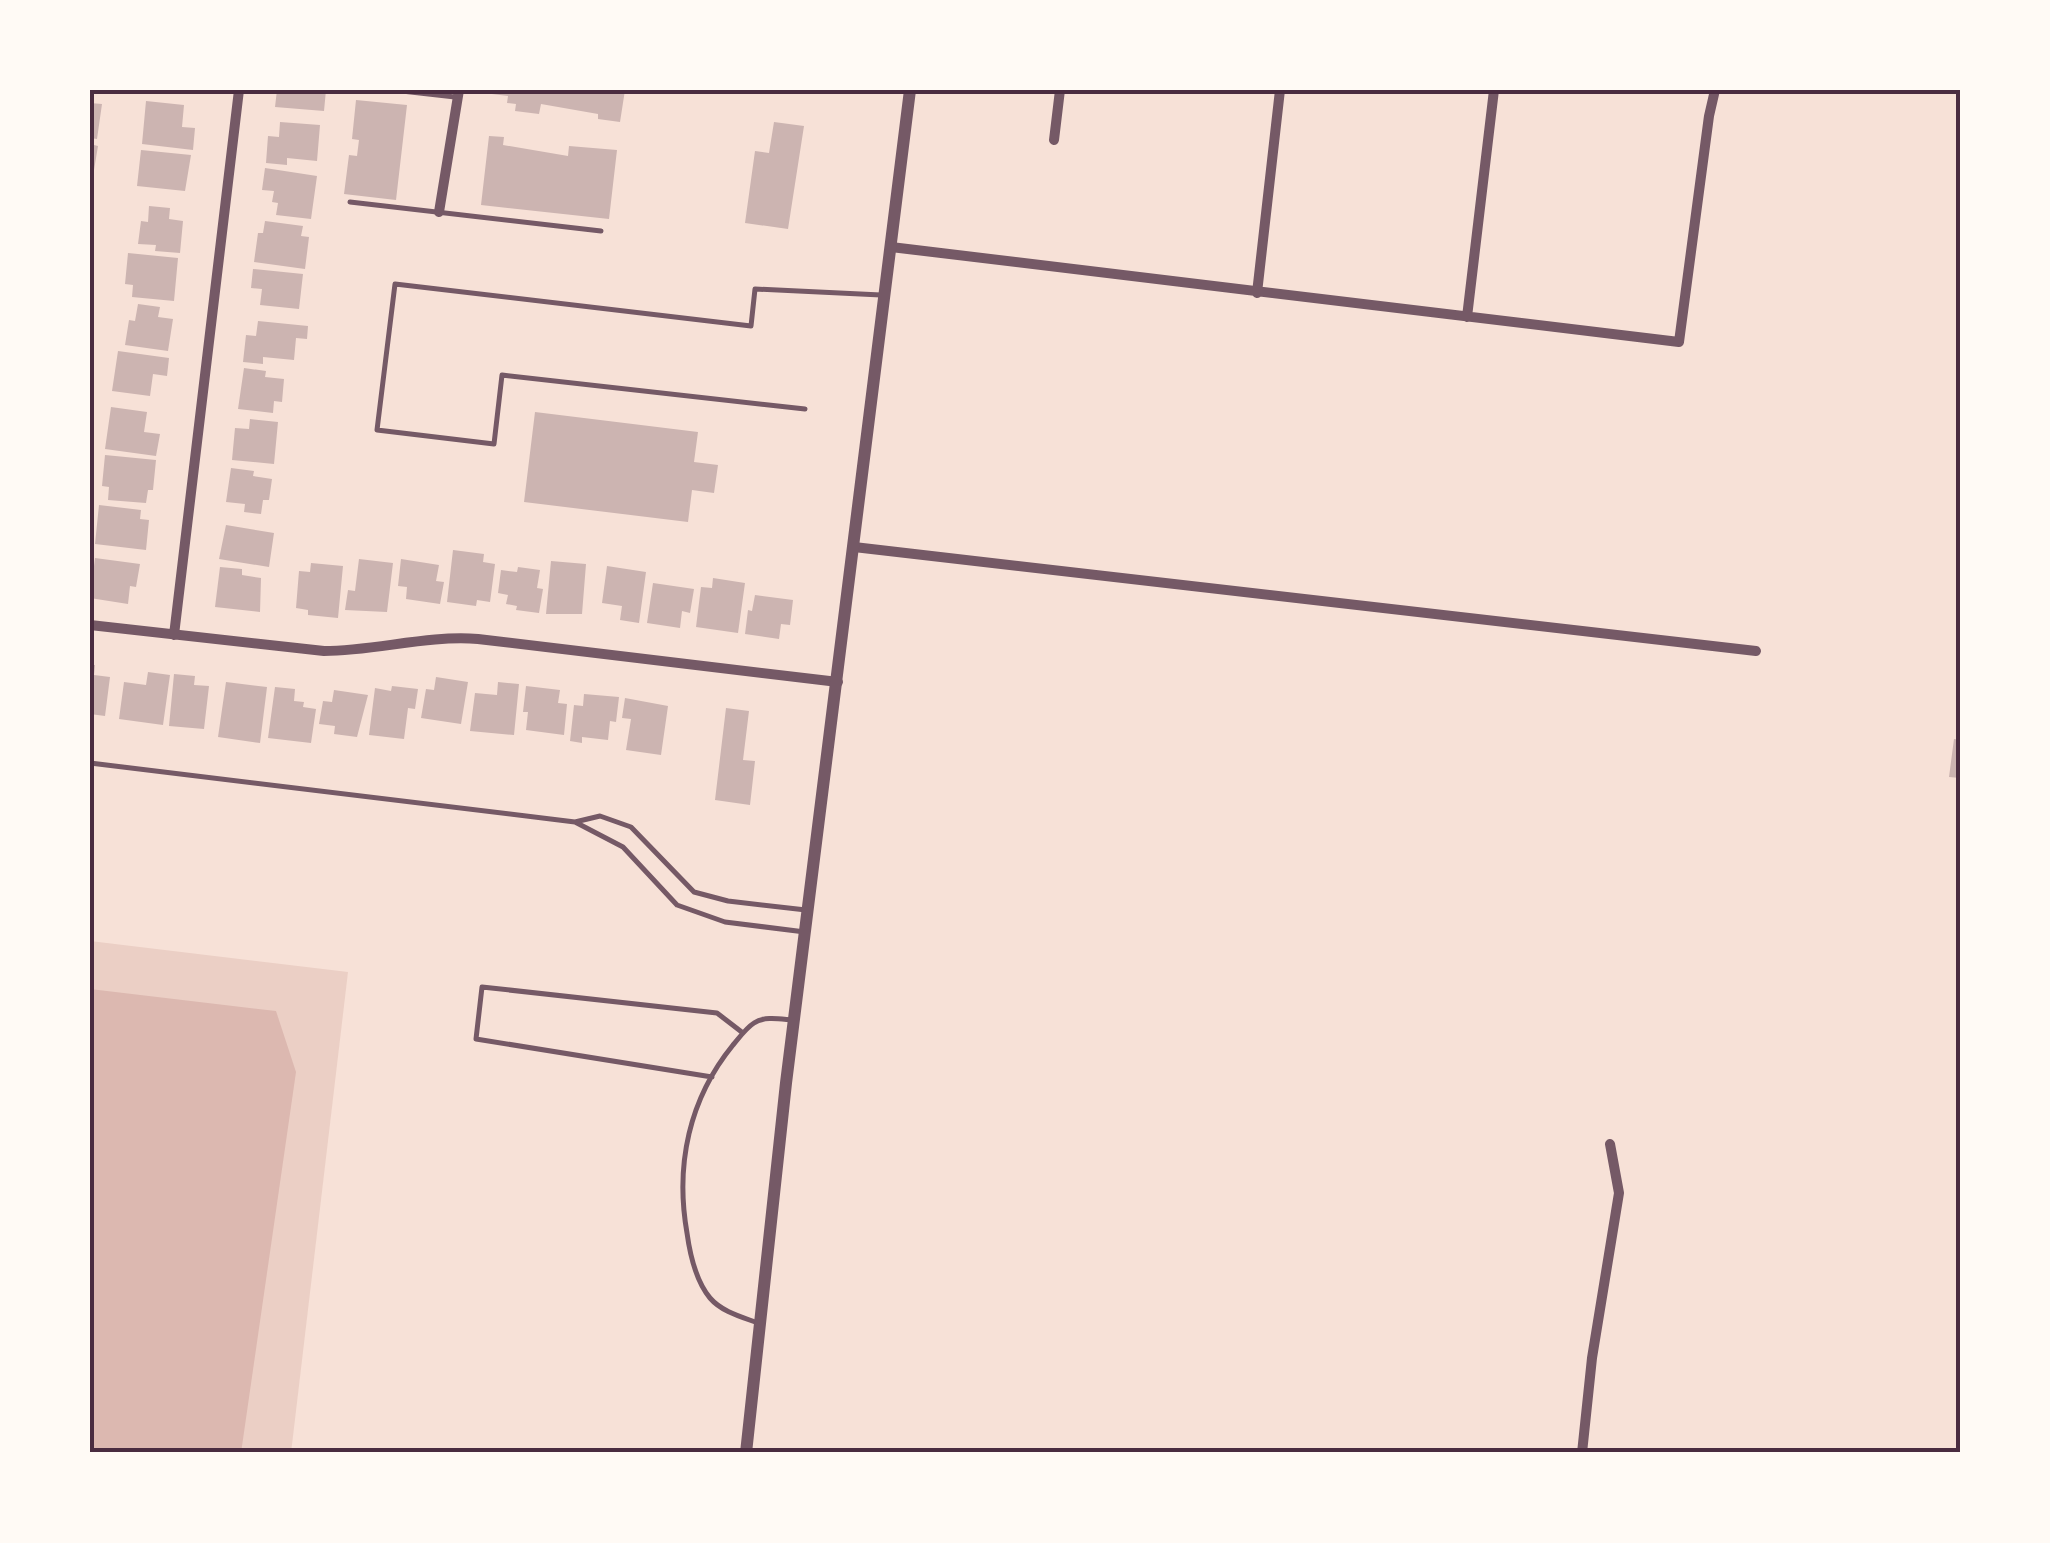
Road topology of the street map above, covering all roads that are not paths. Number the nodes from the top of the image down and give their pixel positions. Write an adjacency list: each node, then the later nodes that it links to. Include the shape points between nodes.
1 (239, 90): 20 (street)
2 (393, 90): 8 (lane)
3 (910, 90): 13 (street)
4 (1060, 90): 9 (street)
5 (1280, 90): 14 (street)
6 (1494, 90): 16 (street)
7 (1715, 90): 16 (street, via 1679,342)
8 (458, 94): 11 (street)
9 (1054, 140)
10 (350, 202): 11 (lane)
11 (439, 212): 12 (lane)
12 (601, 230)
13 (891, 247): 14 (street); 15 (street)
14 (1256, 293): 16 (street)
15 (884, 295): 17 (lane, via 755,289 751,326 395,284 377,430 494,444 502,375); 18 (street)
16 (1467, 318)
17 (805, 409)
18 (854, 547): 21 (street); 22 (street)
19 (90, 625): 20 (street)
20 (174, 635): 22 (street, via 324,651 466,638)
21 (1756, 651)
22 (838, 682): 25 (street)
23 (90, 762): 24 (lane)
24 (574, 822): 25 (lane, via 600,816 631,827 694,892); 26 (lane, via 623,847 677,905 725,922)
25 (809, 910): 26 (street)
26 (806, 932): 27 (street)
27 (795, 1020): 28 (lane, via 759,1020); 31 (street)
28 (743, 1033): 29 (lane); 29 (lane, via 717,1013 482,987 476,1039)
29 (712, 1076): 31 (lane, via 688,1130 683,1161 689,1249 710,1297)
30 (1610, 1144): 33 (street, via 1619,1193)
31 (758, 1323): 32 (street)
32 (746, 1453)
33 (1582, 1453)

